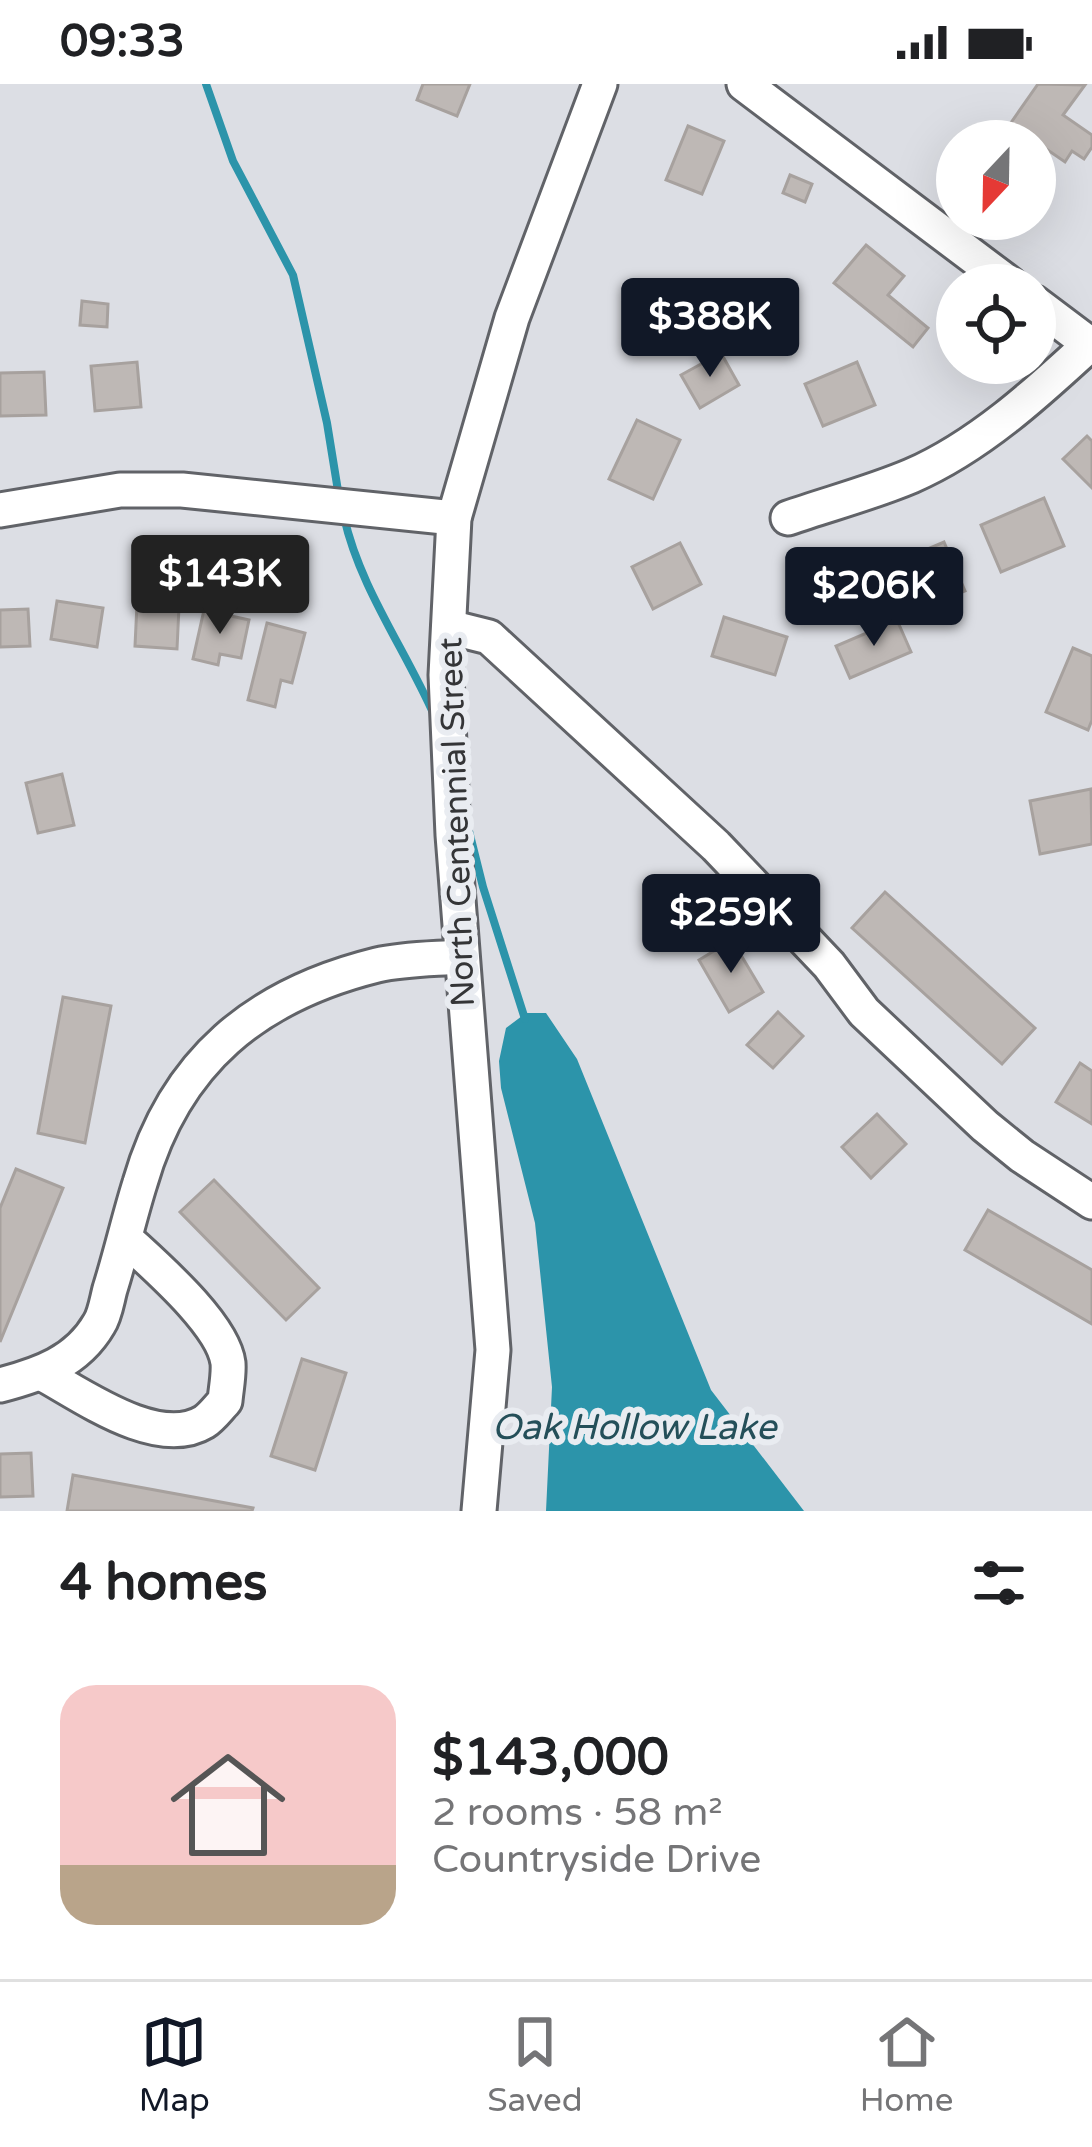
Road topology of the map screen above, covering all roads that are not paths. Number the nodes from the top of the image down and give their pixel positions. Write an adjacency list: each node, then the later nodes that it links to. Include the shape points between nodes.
1 (600, 84): 7 (street, North Centennial Street, via 512,317)
2 (744, 84): 3 (street)
3 (983, 264)
4 (1056, 319): 5 (street)
5 (1091, 345): 8 (street, via 1037,393 913,475)
6 (0, 511): 7 (street, via 120,490 182,490)
7 (454, 518): 9 (street, North Centennial Street)
8 (788, 518)
9 (448, 628): 10 (street, North Centennial Street); 11 (street, via 489,637 716,846 864,1012 985,1126)
10 (459, 957): 12 (street, via 381,964 336,978 280,999 224,1037 174,1099 140,1179); 15 (street, North Centennial Street, via 493,1350)
11 (1092, 1202)
12 (126, 1239): 13 (street, via 99,1324); 13 (street, via 205,1319 228,1360 225,1401 202,1424 158,1430)
13 (43, 1374): 14 (street)
14 (0, 1385)
15 (479, 1511)

